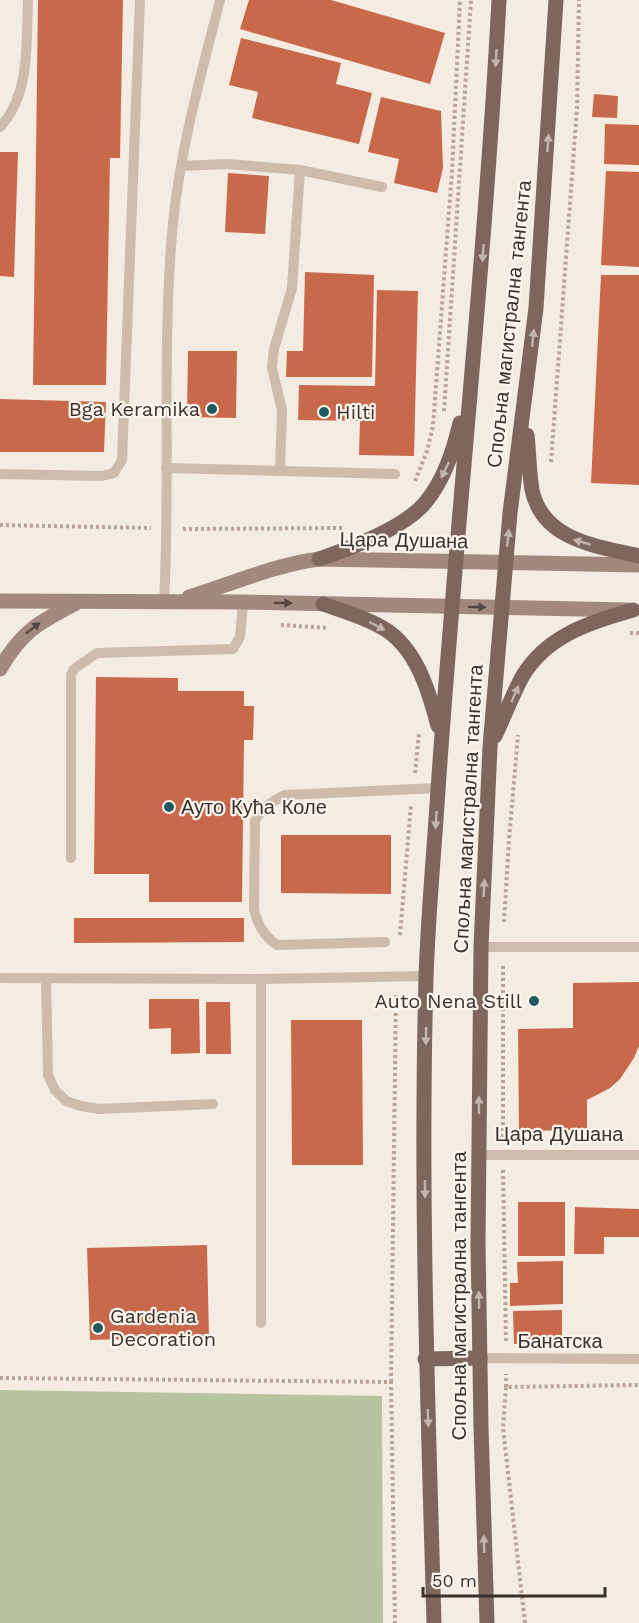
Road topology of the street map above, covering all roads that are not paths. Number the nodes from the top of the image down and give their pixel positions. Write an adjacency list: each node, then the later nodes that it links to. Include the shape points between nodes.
1 (28, 0): 6 (lane, via 22,85)
2 (140, 0): 14 (lane, via 122,460 114,472 102,476)
3 (220, 0): 7 (lane)
4 (499, 0): 10 (main road, Спољна магистрална тангента, one-way to 10, via 481,278)
5 (556, 0): 11 (main road, Спољна магистрална тангента, one-way to 5, via 537,297)
6 (0, 127)
7 (181, 166): 8 (lane, via 227,164); 12 (lane, via 168,309)
8 (300, 170): 9 (lane); 13 (lane, via 292,288 272,368 282,410)
9 (382, 187)
10 (469, 395): 17 (main road, one-way to 17, via 450,458 424,504 381,533); 18 (main road, Спољна магистрална тангента)
11 (526, 396): 16 (main road, one-way to 11, via 573,539 546,519 533,492); 19 (main road, Спољна магистрална тангента, one-way to 11)
12 (166, 468): 13 (lane); 23 (lane)
13 (280, 471): 15 (lane)
14 (0, 474)
15 (395, 474)
16 (639, 556)
17 (319, 559): 18 (main road, Цара Душана); 23 (main road, Цара Душана, via 266,571)
18 (455, 562): 19 (main road, Цара Душана); 26 (main road, Спољна магистрална тангента)
19 (506, 563): 20 (main road, Цара Душана); 27 (main road, Спољна магистрална тангента)
20 (639, 565)
21 (0, 601): 22 (main road, Цара Душана)
22 (79, 601): 23 (main road, Цара Душана); 29 (main road, one-way to 22, via 28,631)
23 (169, 602): 24 (main road, Цара Душана)
24 (243, 602): 25 (main road, Цара Душана, one-way to 25); 33 (lane, via 240,637 233,649 97,653 74,669)
25 (323, 604): 26 (main road, Цара Душана); 30 (main road, one-way to 30, via 385,629 405,647 423,678)
26 (452, 607): 27 (main road, Цара Душана, one-way to 27); 30 (main road, Спољна магистрална тангента)
27 (502, 608): 28 (main road, Цара Душана); 31 (main road, Спољна магистрална тангента)
28 (636, 610): 31 (main road, one-way to 28, via 522,677 544,650 584,626)
29 (0, 669)
30 (441, 741): 32 (main road, Спољна магистрална тангента)
31 (490, 747): 35 (main road, Спољна магистрална тангента, one-way to 31)
32 (438, 788): 34 (lane, via 285,795 261,809 255,821 254,910 267,938 277,945); 37 (main road, Спољна магистрална тангента, one-way to 37)
33 (71, 858)
34 (385, 942)
35 (481, 947): 36 (lane); 42 (main road, Спољна магистрална тангента, one-way to 35)
36 (639, 947)
37 (426, 976): 40 (lane); 46 (main road, Спољна магистрална тангента, one-way to 46)
38 (0, 978): 39 (lane)
39 (46, 978): 40 (lane); 41 (lane, via 48,1074 55,1090 66,1101 99,1108)
40 (261, 979): 44 (lane)
41 (213, 1104)
42 (479, 1155): 43 (lane, Цара Душана); 45 (main road, Спољна магистрална тангента, one-way to 42)
43 (639, 1155)
44 (261, 1323)
45 (480, 1358): 46 (main road); 47 (lane, Банатска); 49 (main road, Спољна магистрална тангента, one-way to 45)
46 (426, 1359): 48 (main road, Спољна магистрална тангента, one-way to 48)
47 (639, 1359)
48 (434, 1623)
49 (487, 1623)

